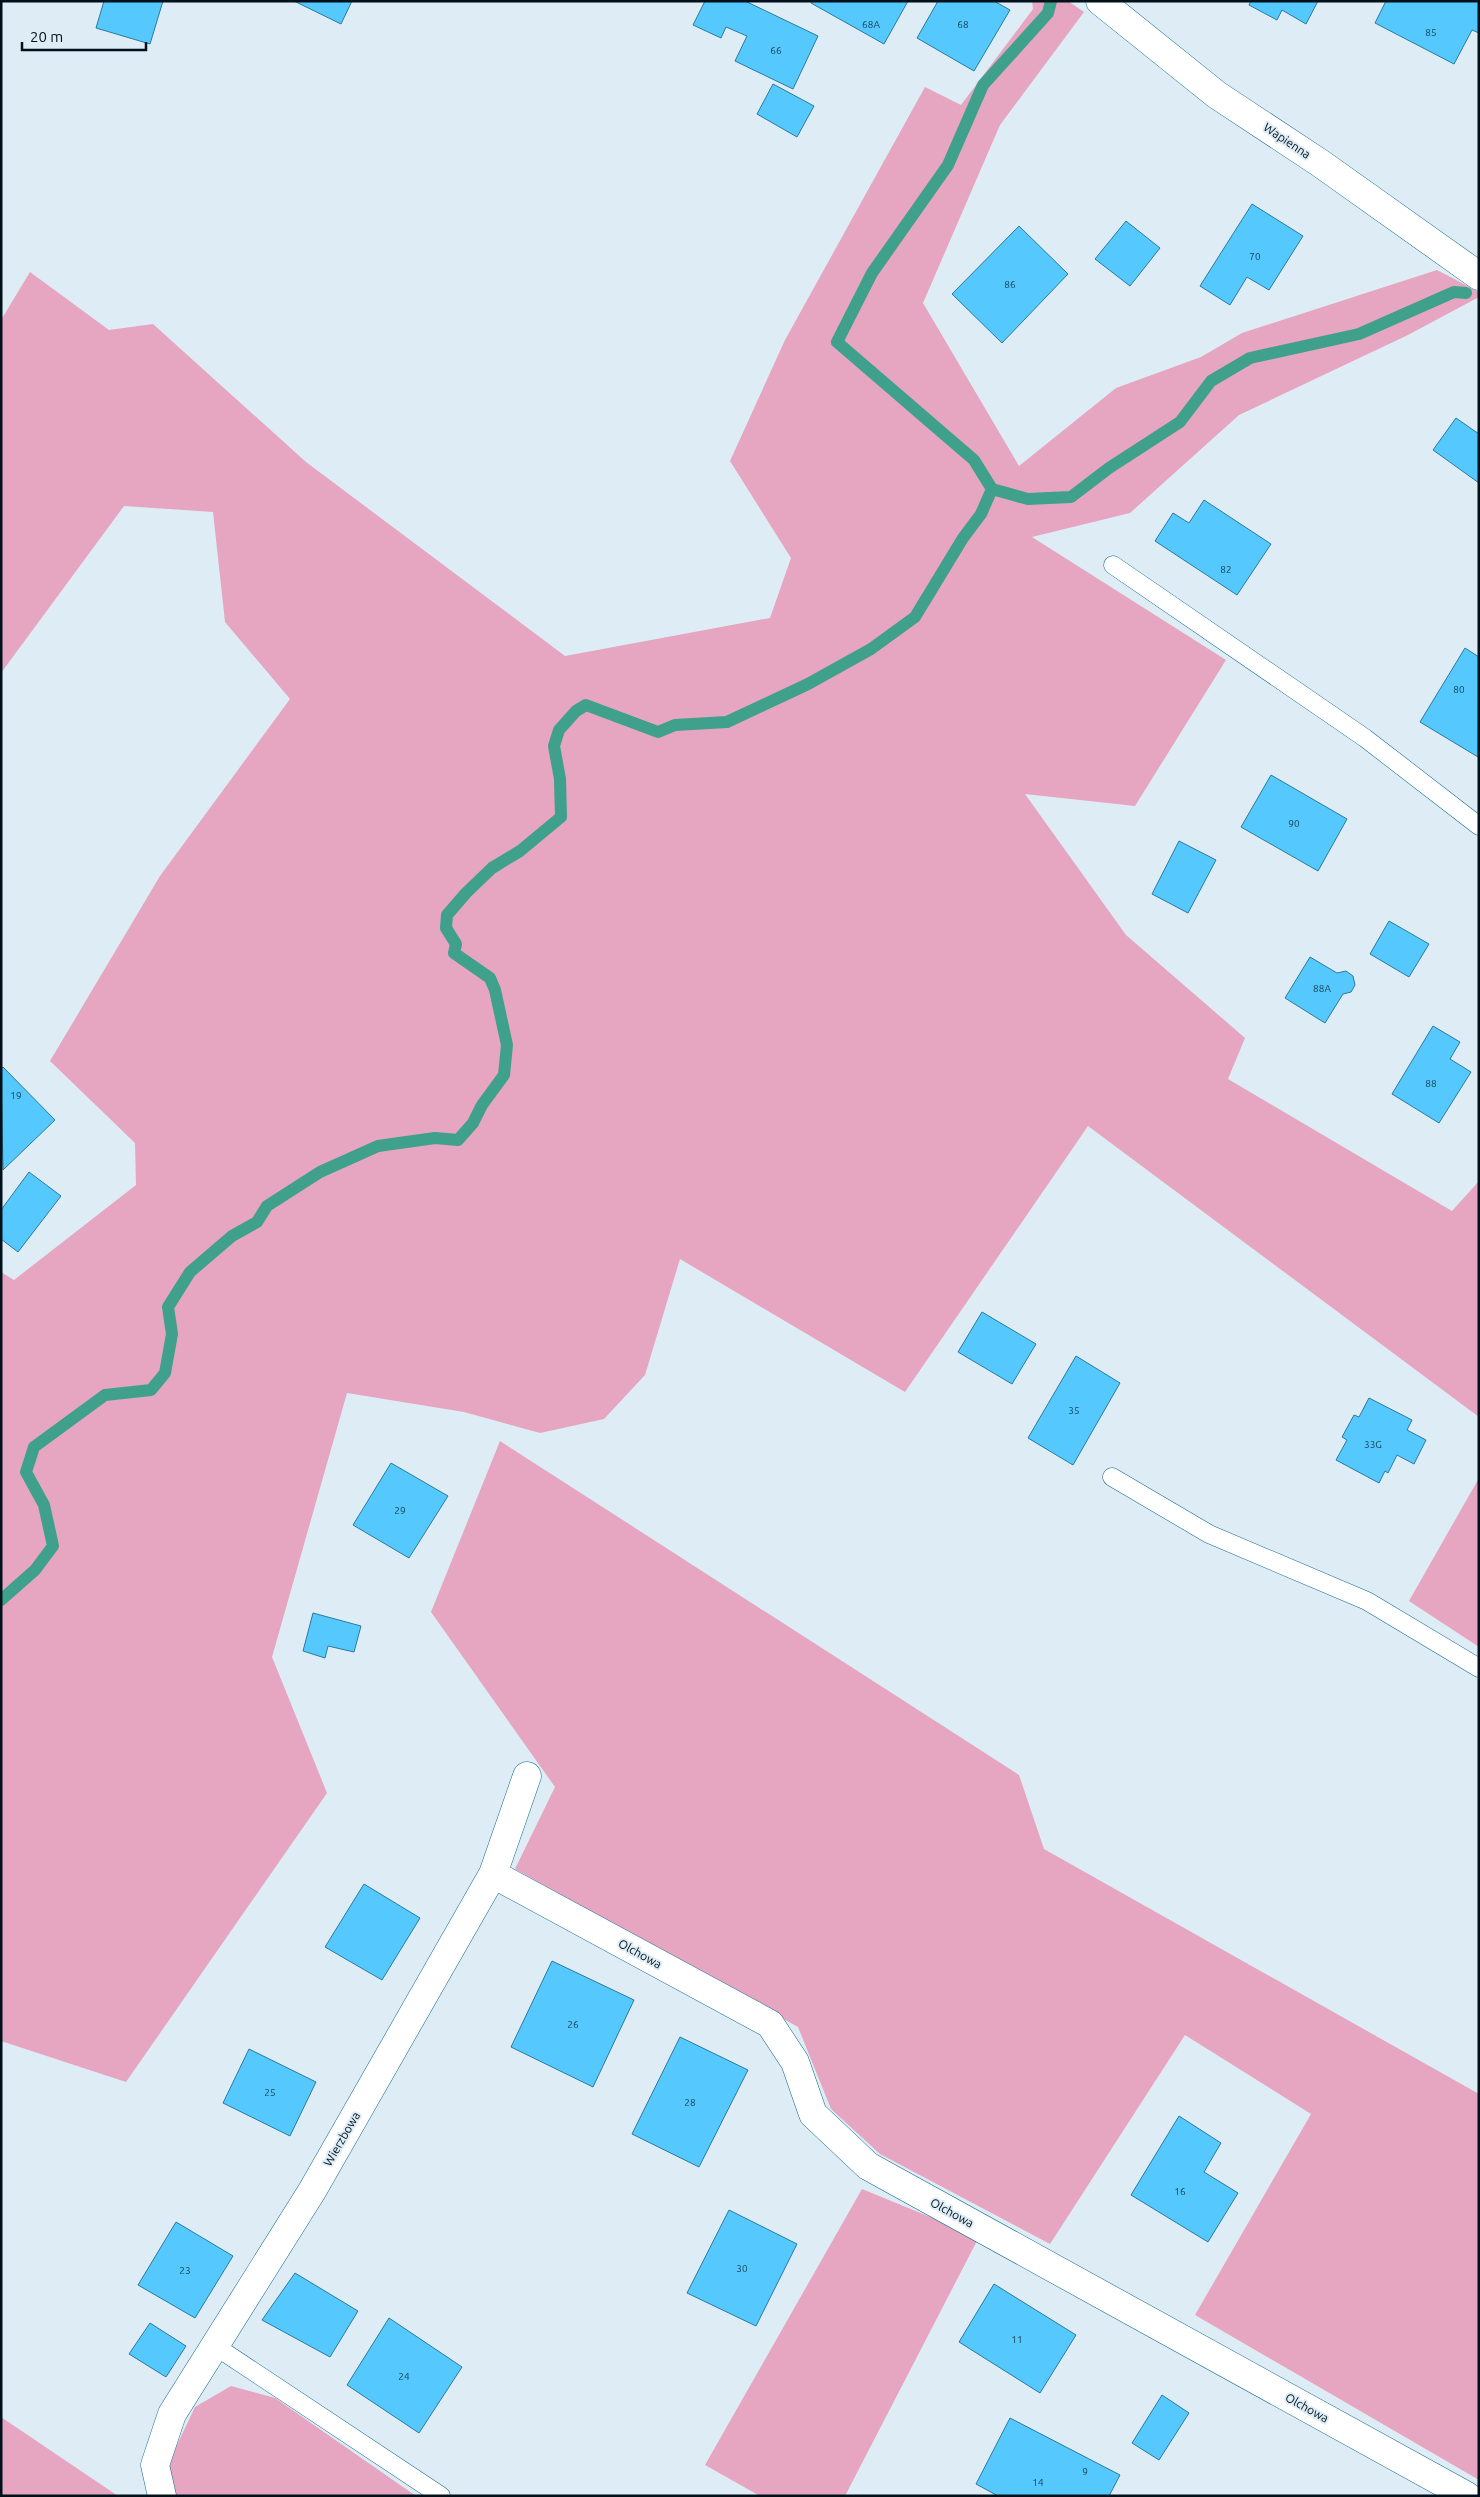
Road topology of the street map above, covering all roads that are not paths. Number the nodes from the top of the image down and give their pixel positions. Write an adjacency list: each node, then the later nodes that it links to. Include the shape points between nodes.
1 (1100, 1): 2 (street, Wapienna, via 1217,95)
2 (1475, 269)
3 (1113, 565): 4 (lane, via 1365,738)
4 (1479, 826)
5 (1112, 1477): 6 (lane, via 1209,1534 1367,1600)
6 (1479, 1668)
7 (527, 1776): 8 (street, Wierzbowa)
8 (493, 1874): 9 (street, Wierzbowa, via 312,2191); 12 (street, Olchowa, via 770,2024 795,2062 813,2114 868,2166)
9 (215, 2346): 10 (street, Wierzbowa, via 172,2414 155,2465); 11 (lane)
10 (162, 2496)
11 (441, 2496)
12 (1467, 2496)

